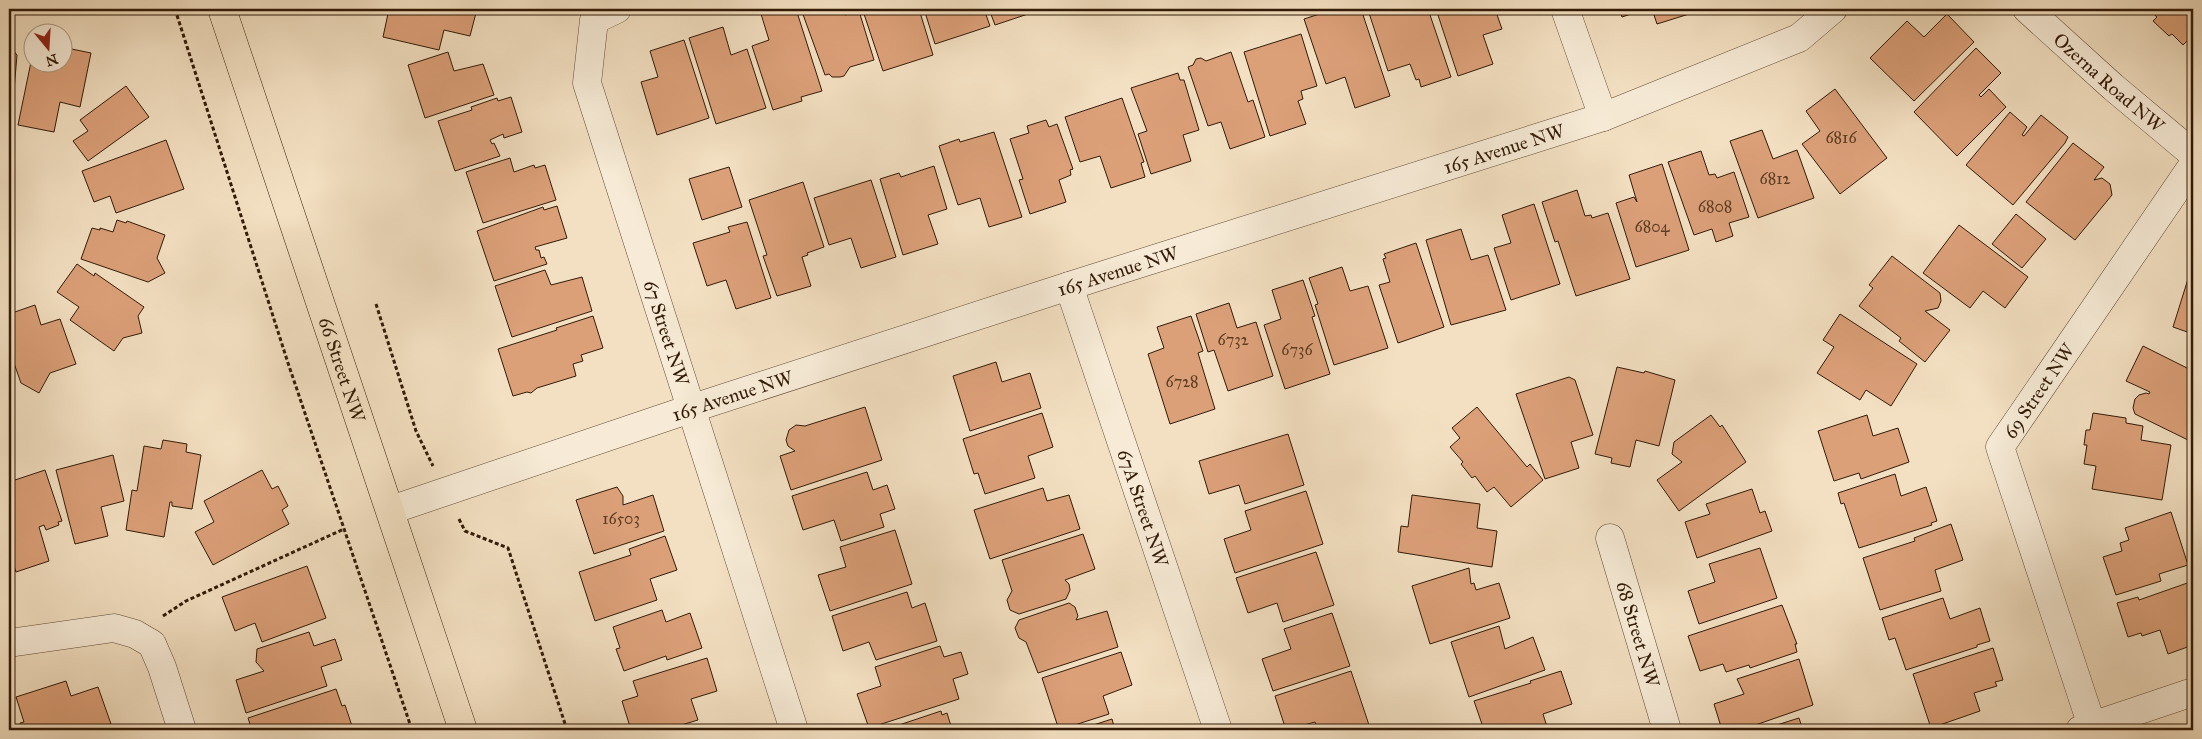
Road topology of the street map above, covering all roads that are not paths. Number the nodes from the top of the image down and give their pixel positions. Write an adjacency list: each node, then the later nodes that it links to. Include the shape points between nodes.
1 (222, 9): 11 (main road, 66 Street NW)
2 (1565, 9): 6 (street)
3 (1832, 9): 6 (street, 165 Avenue NW, via 1799,38)
4 (2027, 9): 7 (street, Ozerna Road NW)
5 (605, 14): 10 (street, 67 Street NW, via 587,83)
6 (1603, 117): 9 (street, 165 Avenue NW)
7 (2193, 154)
8 (2193, 165): 15 (street, 69 Street NW, via 2000,447)
9 (1069, 286): 10 (street, 165 Avenue NW); 19 (street, 67A Street NW)
10 (690, 408): 11 (street, 165 Avenue NW); 18 (street, 67 Street NW)
11 (390, 510): 17 (main road, 66 Street NW)
12 (1610, 538): 20 (street, 68 Street NW)
13 (9, 642): 16 (street, via 114,628 135,634 152,644)
14 (2193, 692): 15 (street)
15 (2086, 728)
16 (182, 730)
17 (463, 730)
18 (794, 730)
19 (1218, 730)
20 (1667, 730)

